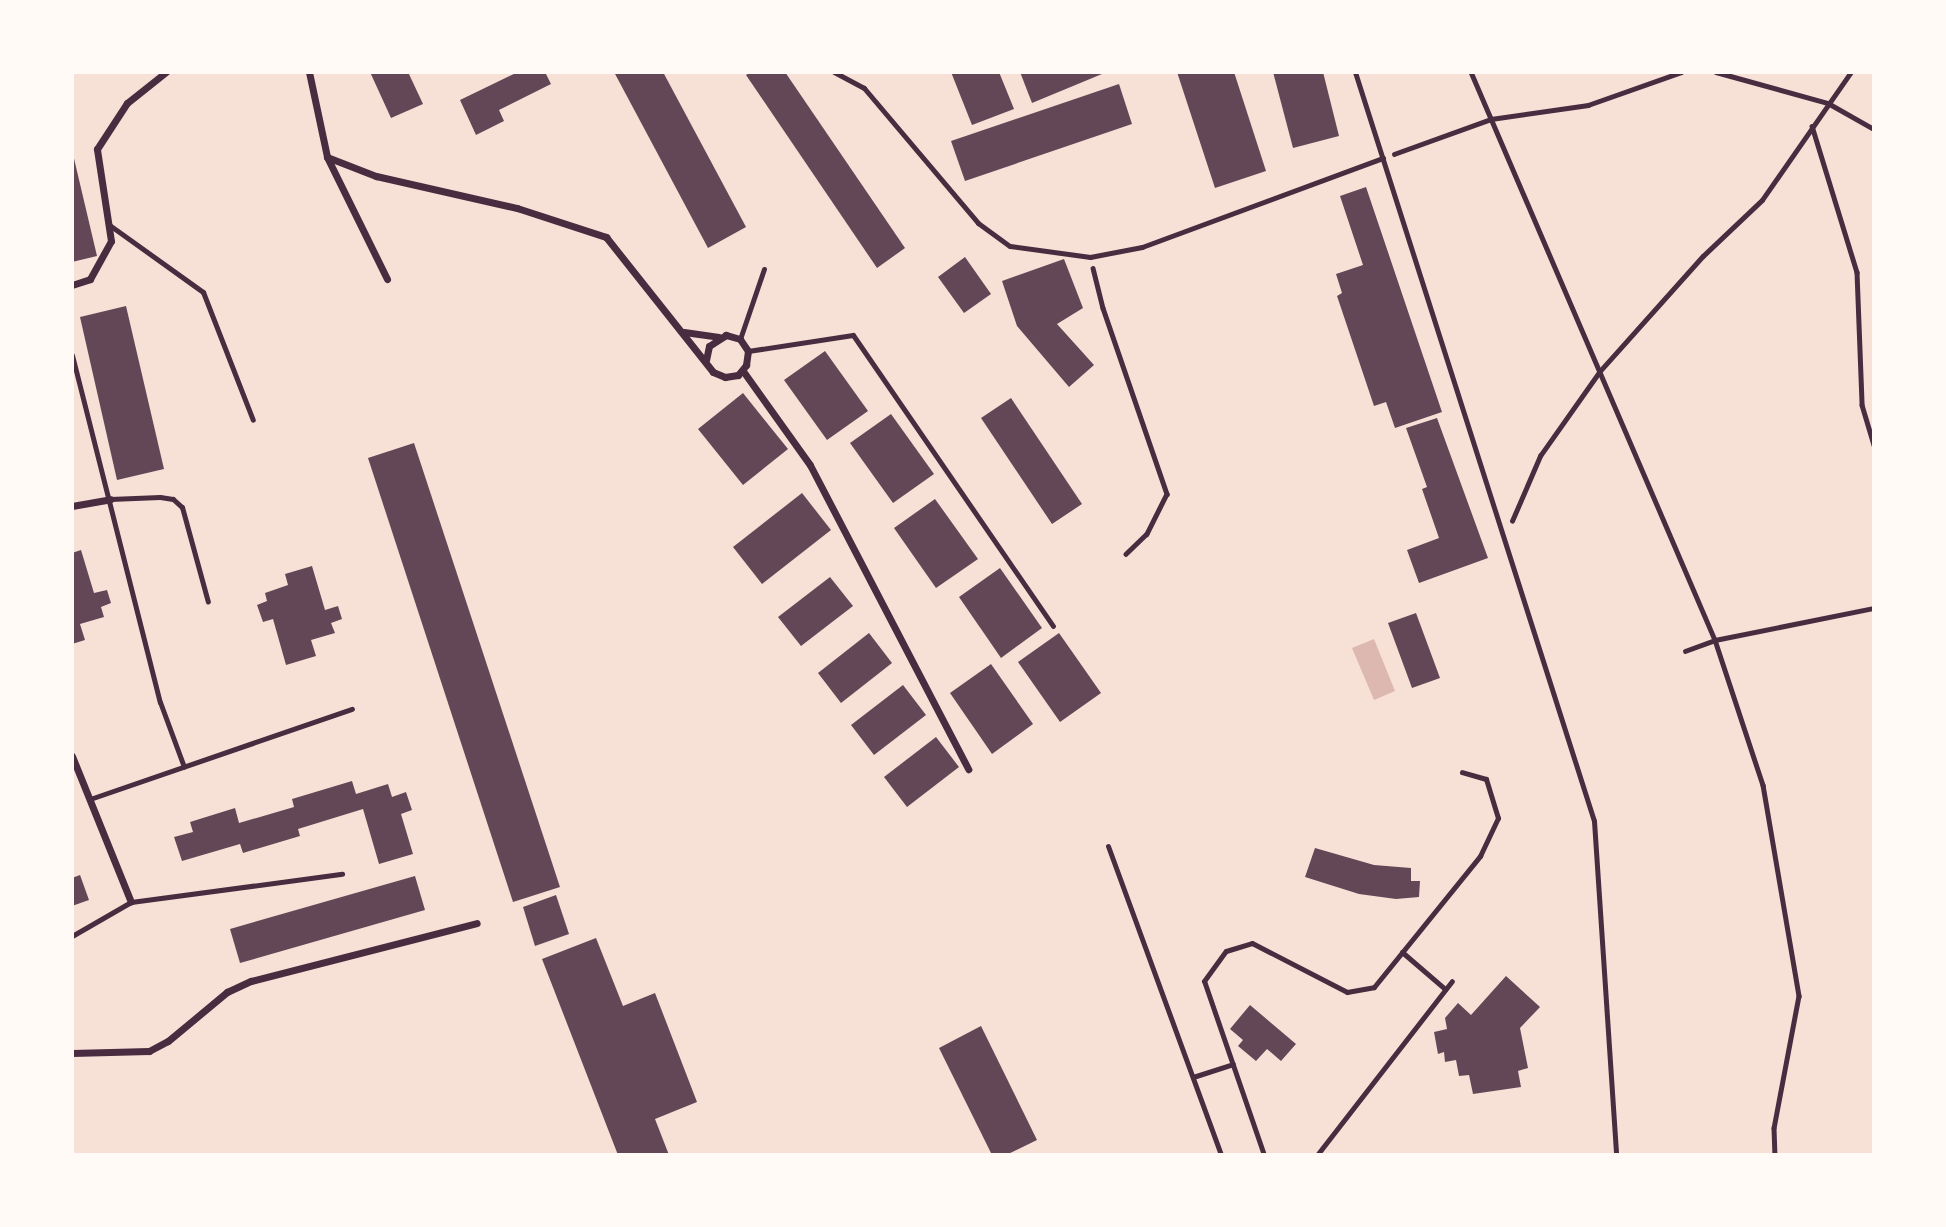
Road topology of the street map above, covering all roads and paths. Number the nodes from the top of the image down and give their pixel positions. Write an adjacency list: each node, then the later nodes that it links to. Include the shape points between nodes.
1 (166, 72): 15 (street, via 127,103 97,149)
2 (309, 72): 13 (street)
3 (834, 72): 16 (lane, via 864,88 978,223 1010,246)
4 (1356, 72): 14 (lane)
5 (1681, 72): 10 (path, via 1588,105)
6 (1716, 72): 9 (path)
7 (1851, 72): 9 (path)
8 (1472, 75): 10 (path)
9 (1828, 103): 11 (path); 12 (path)
10 (1491, 119): 14 (path); 27 (path)
11 (1812, 127): 27 (path, via 1762,200 1703,256); 29 (path, via 1857,272 1862,405)
12 (1874, 129)
13 (327, 157): 18 (street); 20 (street, via 376,176 517,208 606,237)
14 (1383, 158): 16 (lane, via 1142,247); 59 (lane, via 1594,821)
15 (108, 224): 19 (street, via 111,241 90,279); 28 (lane, via 203,292)
16 (1090, 257): 33 (path, via 1167,494 1147,534)
17 (764, 269): 22 (lane)
18 (387, 279)
19 (72, 285)
20 (684, 332): 21 (street); 25 (street)
21 (719, 337): 22 (street); 25 (street, via 709,346)
22 (740, 339): 23 (street)
23 (748, 351): 26 (street); 36 (lane, via 853,335)
24 (72, 355): 30 (lane)
25 (706, 360): 26 (street, via 719,376 731,377)
26 (743, 370): 42 (street, via 810,465)
27 (1600, 371): 32 (path, via 1540,456); 37 (path)
28 (253, 420)
29 (1874, 444)
30 (110, 499): 31 (street); 34 (lane, via 160,497 173,499 182,507); 41 (lane, via 160,702)
31 (72, 506)
32 (1511, 524)
33 (1126, 554)
34 (208, 602)
35 (1874, 608): 37 (path)
36 (1053, 626)
37 (1715, 640): 38 (path); 60 (path, via 1763,785 1799,996 1774,1128)
38 (1685, 651)
39 (352, 709): 41 (lane)
40 (72, 756): 44 (street)
41 (184, 767): 44 (lane)
42 (968, 769)
43 (1462, 772): 50 (lane, via 1486,779 1498,818 1480,856)
44 (90, 799): 47 (street)
45 (1108, 846): 55 (lane)
46 (342, 874): 47 (lane)
47 (131, 902): 49 (lane)
48 (477, 923): 53 (street, via 251,981 227,992 169,1041 149,1051)
49 (72, 936)
50 (1402, 952): 52 (lane); 54 (lane, via 1374,987 1347,992 1252,943 1226,951 1203,981)
51 (1452, 981): 52 (lane)
52 (1446, 989): 58 (lane)
53 (72, 1053)
54 (1233, 1065): 55 (lane); 57 (lane)
55 (1193, 1077): 56 (lane)
56 (1222, 1155)
57 (1264, 1155)
58 (1317, 1155)
59 (1616, 1155)
60 (1776, 1155)

